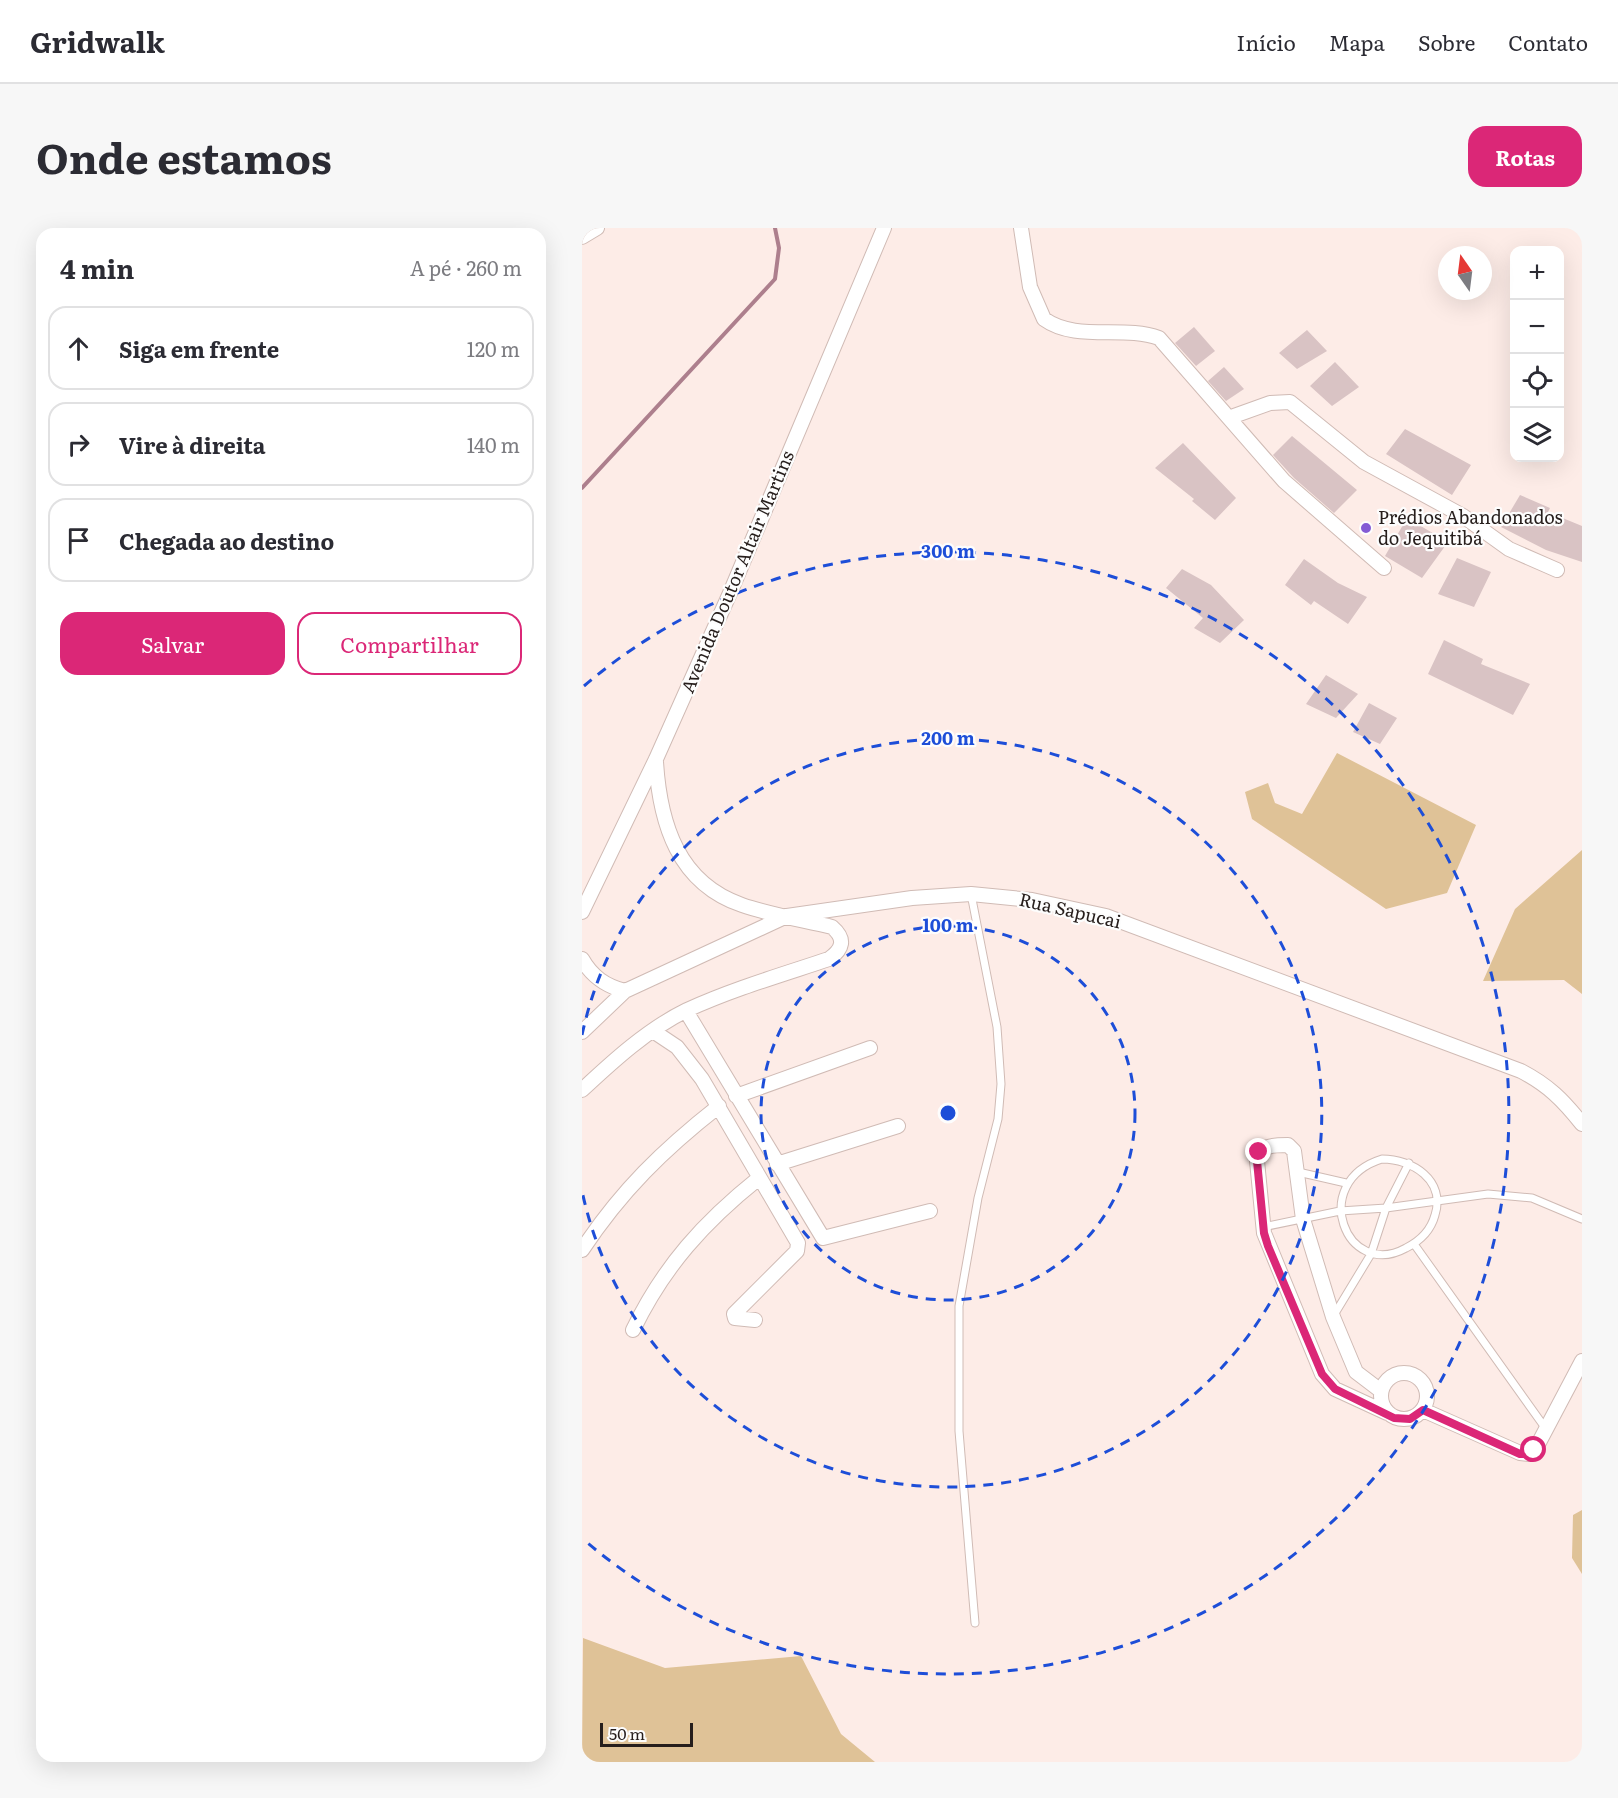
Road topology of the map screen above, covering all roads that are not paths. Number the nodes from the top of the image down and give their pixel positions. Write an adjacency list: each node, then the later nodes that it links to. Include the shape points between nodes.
1 (597, 228): 4 (street)
2 (884, 228): 8 (street, Avenida Doutor Altair Martins)
3 (1021, 228): 5 (street, via 1030,287 1044,319 1064,329 1159,338)
4 (582, 237)
5 (1230, 417): 6 (street, via 1284,481); 7 (street, via 1270,403 1290,402 1364,462 1445,506 1509,549)
6 (1384, 568)
7 (1557, 570)
8 (656, 759): 10 (street, Avenida Doutor Altair Martins); 12 (street, via 658,793 679,858 713,892 742,905)
9 (971, 894): 12 (street, Rua Sapucai, via 912,898); 22 (street, Rua Sapucai, via 1032,900 1106,916 1521,1071 1559,1095); 47 (lane, via 997,1027 1001,1084 998,1119 978,1198 959,1306 959,1431)
10 (586, 895): 11 (street, Avenida Doutor Altair Martins)
11 (582, 912)
12 (788, 916): 14 (street, Rua Sapucai); 15 (street, via 832,927 843,944 840,952)
13 (582, 959): 14 (street, via 596,978)
14 (626, 992): 17 (street, Rua Sapucai)
15 (686, 1011): 16 (street); 20 (street)
16 (653, 1031): 19 (street); 21 (street, via 682,1053)
17 (582, 1032)
18 (870, 1048): 20 (street)
19 (582, 1090)
20 (736, 1096): 25 (street)
21 (719, 1106): 27 (street); 37 (street, via 640,1173)
22 (1582, 1124)
23 (898, 1126): 25 (street)
24 (1409, 1163): 28 (lane, via 1369,1163); 29 (lane, via 1428,1178); 30 (lane)
25 (777, 1164): 31 (street, via 823,1238)
26 (1298, 1173): 28 (lane); 33 (street); 35 (street, via 1296,1156 1288,1145 1266,1147 1259,1152)
27 (759, 1178): 40 (street, via 799,1247 734,1314 735,1318); 41 (street, via 726,1203 677,1256)
28 (1346, 1183): 32 (lane)
29 (1438, 1200): 30 (lane); 34 (lane, via 1511,1194 1532,1198); 36 (lane, via 1430,1227)
30 (1386, 1208): 32 (lane); 38 (lane)
31 (930, 1211)
32 (1340, 1211): 33 (lane); 38 (lane, via 1347,1233)
33 (1303, 1219): 35 (lane); 39 (street)
34 (1582, 1219)
35 (1263, 1227): 45 (street, via 1322,1374 1335,1389)
36 (1414, 1244): 38 (lane, via 1386,1255); 46 (lane)
37 (582, 1250)
38 (1371, 1254): 39 (lane)
39 (1333, 1317): 43 (street, via 1356,1372)
40 (755, 1320)
41 (633, 1330)
42 (1582, 1361): 46 (street)
43 (1381, 1391): 44 (street, via 1396,1374 1411,1374 1426,1389); 45 (street)
44 (1423, 1410): 45 (street, via 1402,1420); 46 (street, via 1525,1455 1534,1450)
45 (1388, 1413)
46 (1546, 1429)
47 (975, 1623)

